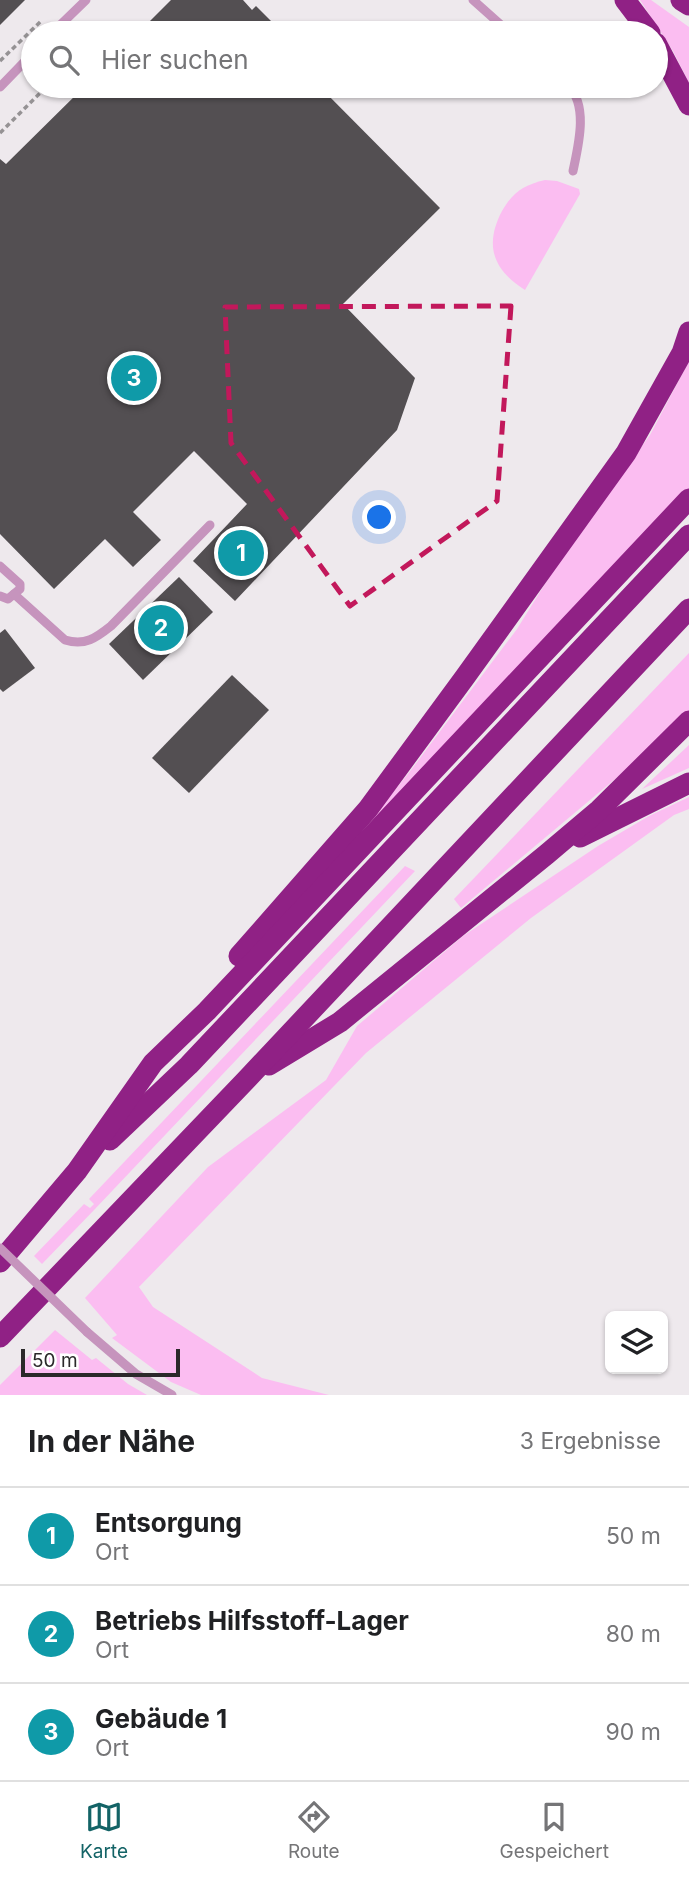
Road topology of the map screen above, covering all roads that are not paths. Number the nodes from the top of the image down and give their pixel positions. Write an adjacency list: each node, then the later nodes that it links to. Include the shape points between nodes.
1 (86, 0): 6 (lane)
2 (473, 0): 7 (lane)
3 (625, 0): 8 (highway)
4 (681, 0): 5 (highway)
5 (689, 5)
6 (64, 21)
7 (497, 21)
8 (641, 21)
9 (21, 65): 11 (lane)
10 (668, 66): 13 (highway)
11 (0, 87)
12 (575, 98): 14 (lane, via 582,129)
13 (689, 105)
14 (573, 171)
15 (689, 332): 26 (highway, via 682,354 626,453 397,771 199,1002)
16 (689, 499): 26 (highway)
17 (210, 526): 20 (lane, via 111,626 85,643 65,640)
18 (689, 535): 28 (highway, via 189,1065)
19 (0, 565): 20 (lane, via 20,584)
20 (14, 594): 21 (lane, via 8,599)
21 (0, 596)
22 (689, 609): 27 (highway)
23 (689, 721): 25 (highway)
24 (689, 783): 25 (highway)
25 (547, 854): 27 (highway, via 340,1022)
26 (153, 1063): 28 (highway)
27 (247, 1079): 31 (highway)
28 (77, 1171): 30 (highway)
29 (0, 1248): 32 (lane, bridge, via 136,1374)
30 (0, 1262)
31 (0, 1336)
32 (172, 1395)

